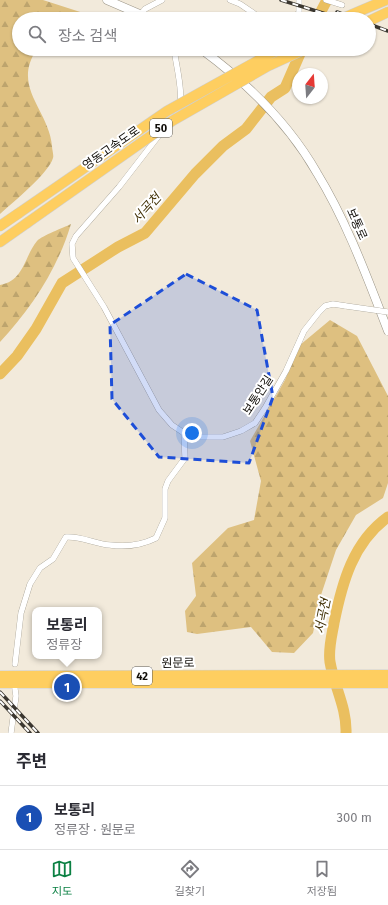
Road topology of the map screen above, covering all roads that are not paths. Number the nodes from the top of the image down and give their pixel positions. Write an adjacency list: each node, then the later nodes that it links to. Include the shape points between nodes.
1 (107, 0): 8 (street)
2 (162, 0): 9 (street)
3 (230, 0): 10 (street)
4 (298, 0): 11 (street)
5 (326, 0): 7 (street)
6 (386, 0): 12 (highway, bridge)
7 (342, 5)
8 (136, 12)
9 (143, 12)
10 (252, 12)
11 (299, 12)
12 (358, 12)
13 (388, 12): 14 (highway)
14 (376, 18)
15 (175, 56): 23 (street, 보통안길, via 181,95 178,113 72,244 73,258 104,307 159,410 172,425)
16 (211, 56): 22 (street, 보통로, bridge, via 258,98 290,134 317,171 340,214)
17 (266, 56): 19 (highway, 영동고속도로 / 50, bridge, via 167,111)
18 (290, 56): 20 (highway, 영동고속도로 / 50, bridge, via 172,120)
19 (0, 226)
20 (0, 242)
21 (388, 312): 23 (street, 보통안길, bridge, via 334,304 325,306 304,331 286,371 255,423 223,437 201,437)
22 (388, 331)
23 (184, 433): 24 (street, via 185,458 165,489 165,518 156,538 142,545 111,546 75,536 66,537 53,559 40,568 30,584 21,613)
24 (15, 664)
25 (388, 675): 27 (highway, 42)
26 (0, 676): 27 (highway, 원문로 / 42)
27 (284, 679): 28 (highway, 원문로 / 42); 29 (highway, 42)
28 (0, 683)
29 (388, 683)
30 (15, 689): 31 (street)
31 (11, 733)

